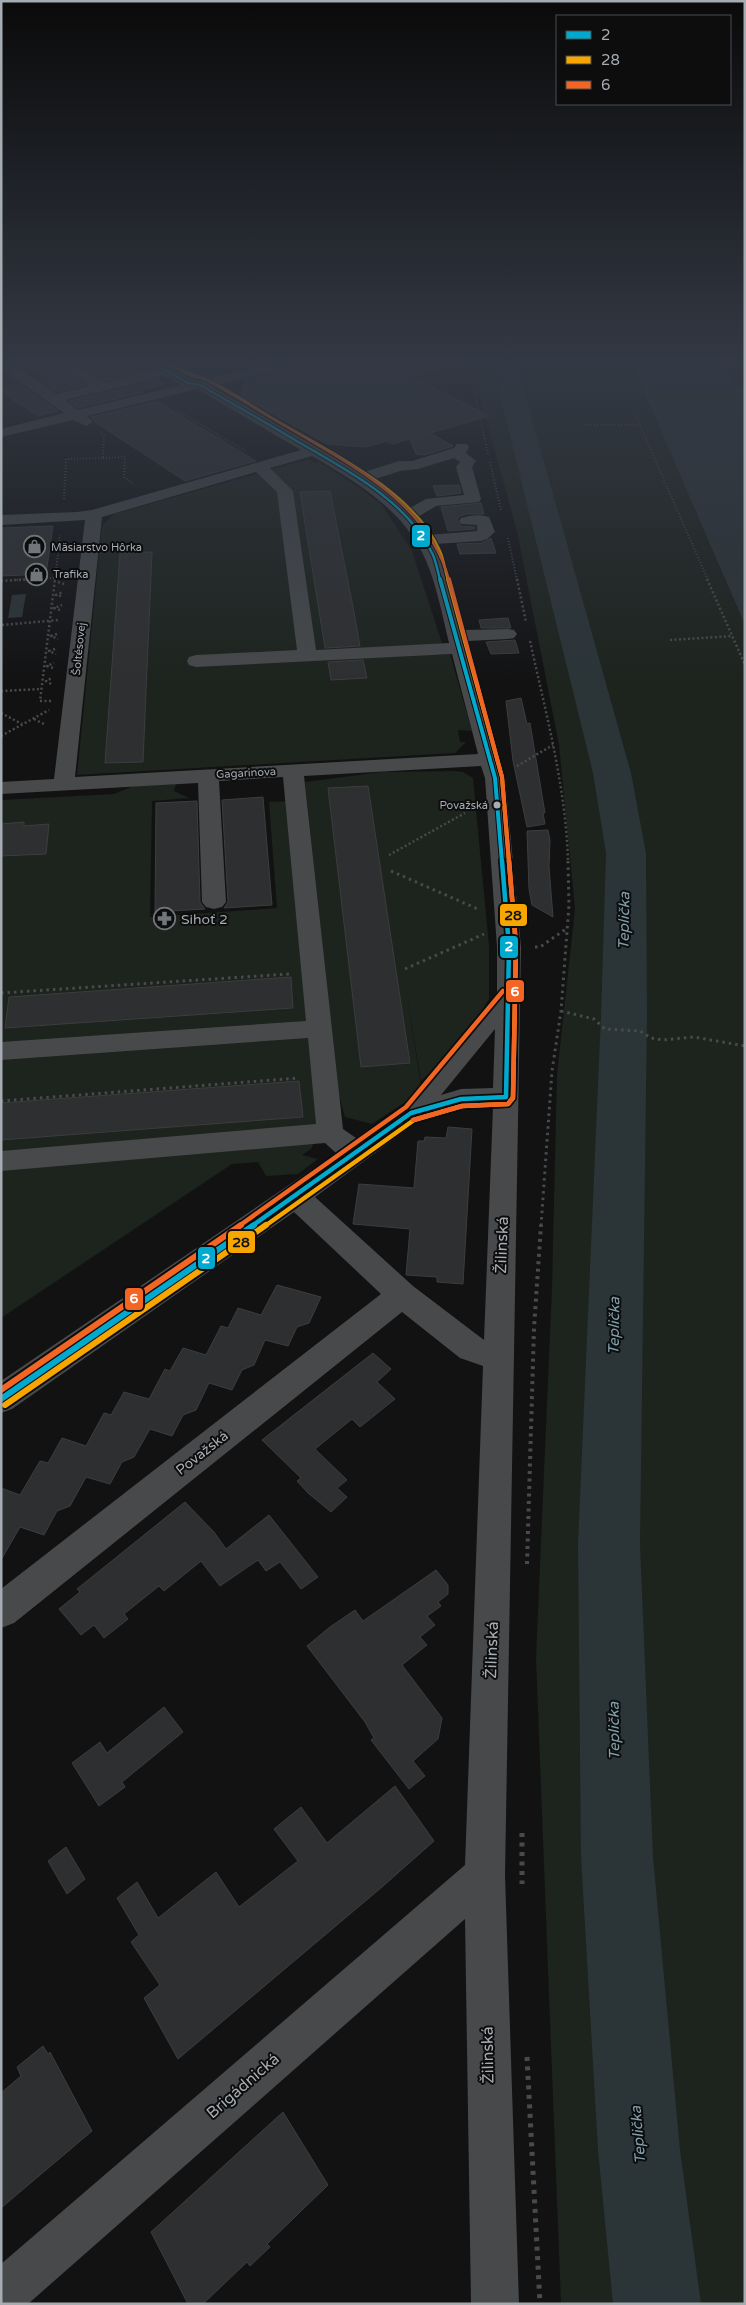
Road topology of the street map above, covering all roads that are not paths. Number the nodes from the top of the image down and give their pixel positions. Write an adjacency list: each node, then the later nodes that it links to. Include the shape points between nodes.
1 (250, 470): 7 (street)
2 (262, 470): 14 (street, via 285,491)
3 (346, 470): 6 (street)
4 (388, 470): 6 (street)
5 (465, 470): 8 (street, via 473,499 432,502)
6 (361, 478): 8 (street)
7 (94, 514): 9 (street); 19 (street, Šoltésovej)
8 (407, 516): 11 (street)
9 (1, 520)
10 (467, 521): 11 (street, via 483,520 487,532 481,536)
11 (425, 540): 13 (street, via 438,569)
12 (508, 635): 13 (street)
13 (459, 642): 14 (street); 16 (street)
14 (307, 655): 15 (street)
15 (196, 661)
16 (493, 768): 17 (street, Gagarinova); 22 (street, via 509,946)
17 (293, 770): 18 (street, Gagarinova); 23 (street)
18 (208, 775): 19 (street, Gagarinova); 21 (street)
19 (64, 784): 20 (street, Gagarinova)
20 (1, 788)
21 (214, 902)
22 (509, 996): 25 (street, Žilinská); 26 (street)
23 (318, 1029): 24 (street); 27 (street)
24 (1, 1051)
25 (506, 1097): 26 (street, via 461,1099); 32 (street, Žilinská)
26 (411, 1113): 28 (street)
27 (330, 1133): 28 (street); 29 (street)
28 (356, 1153): 30 (street)
29 (1, 1161)
30 (296, 1196): 31 (street); 33 (street)
31 (402, 1296): 32 (street, via 471,1349); 34 (street, Považská)
32 (498, 1358): 35 (street, Žilinská)
33 (1, 1399)
34 (1, 1611)
35 (503, 1882): 36 (street, Brigádnická); 37 (street, Žilinská)
36 (1, 2296)
37 (495, 2304)

